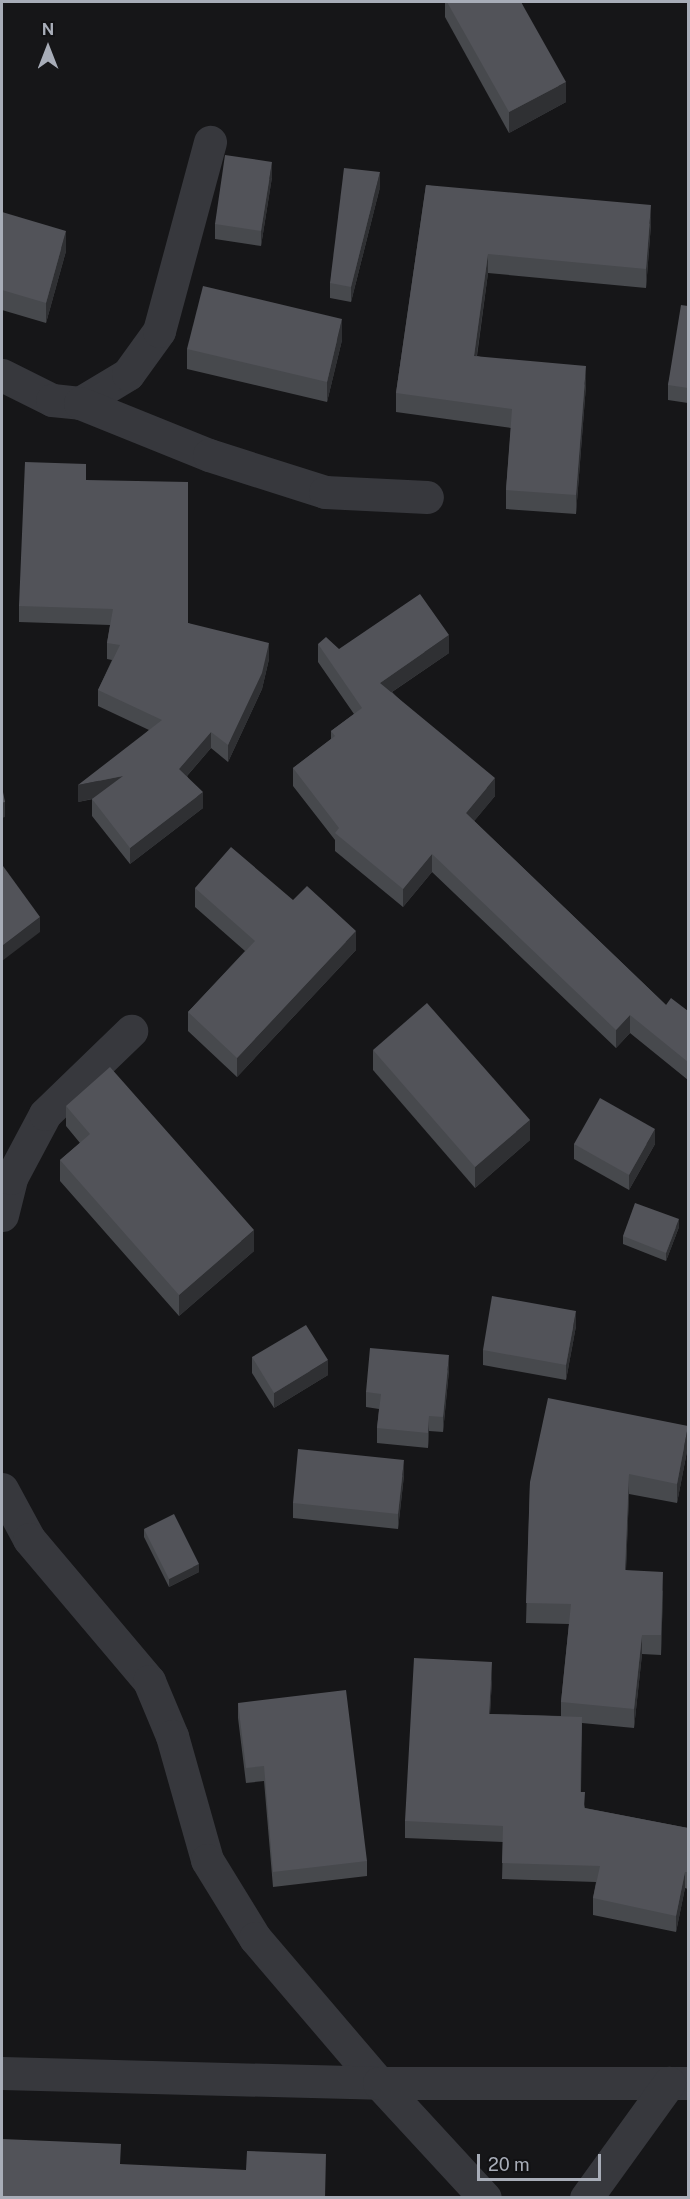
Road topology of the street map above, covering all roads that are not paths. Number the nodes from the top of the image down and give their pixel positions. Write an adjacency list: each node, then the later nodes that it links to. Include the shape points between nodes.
1 (210, 142): 3 (street, via 159,331 128,374)
2 (2, 375): 3 (street, via 52,400)
3 (80, 403): 4 (street, via 209,455 325,492)
4 (427, 497)
5 (131, 1031): 6 (street, via 45,1114 11,1178)
6 (2, 1215)
7 (2, 1489): 9 (street, via 29,1539 150,1682 172,1736 207,1860 255,1938)
8 (2, 2073): 9 (street)
9 (380, 2083): 10 (street); 11 (street)
10 (679, 2083): 12 (street)
11 (485, 2198)
12 (586, 2198)

